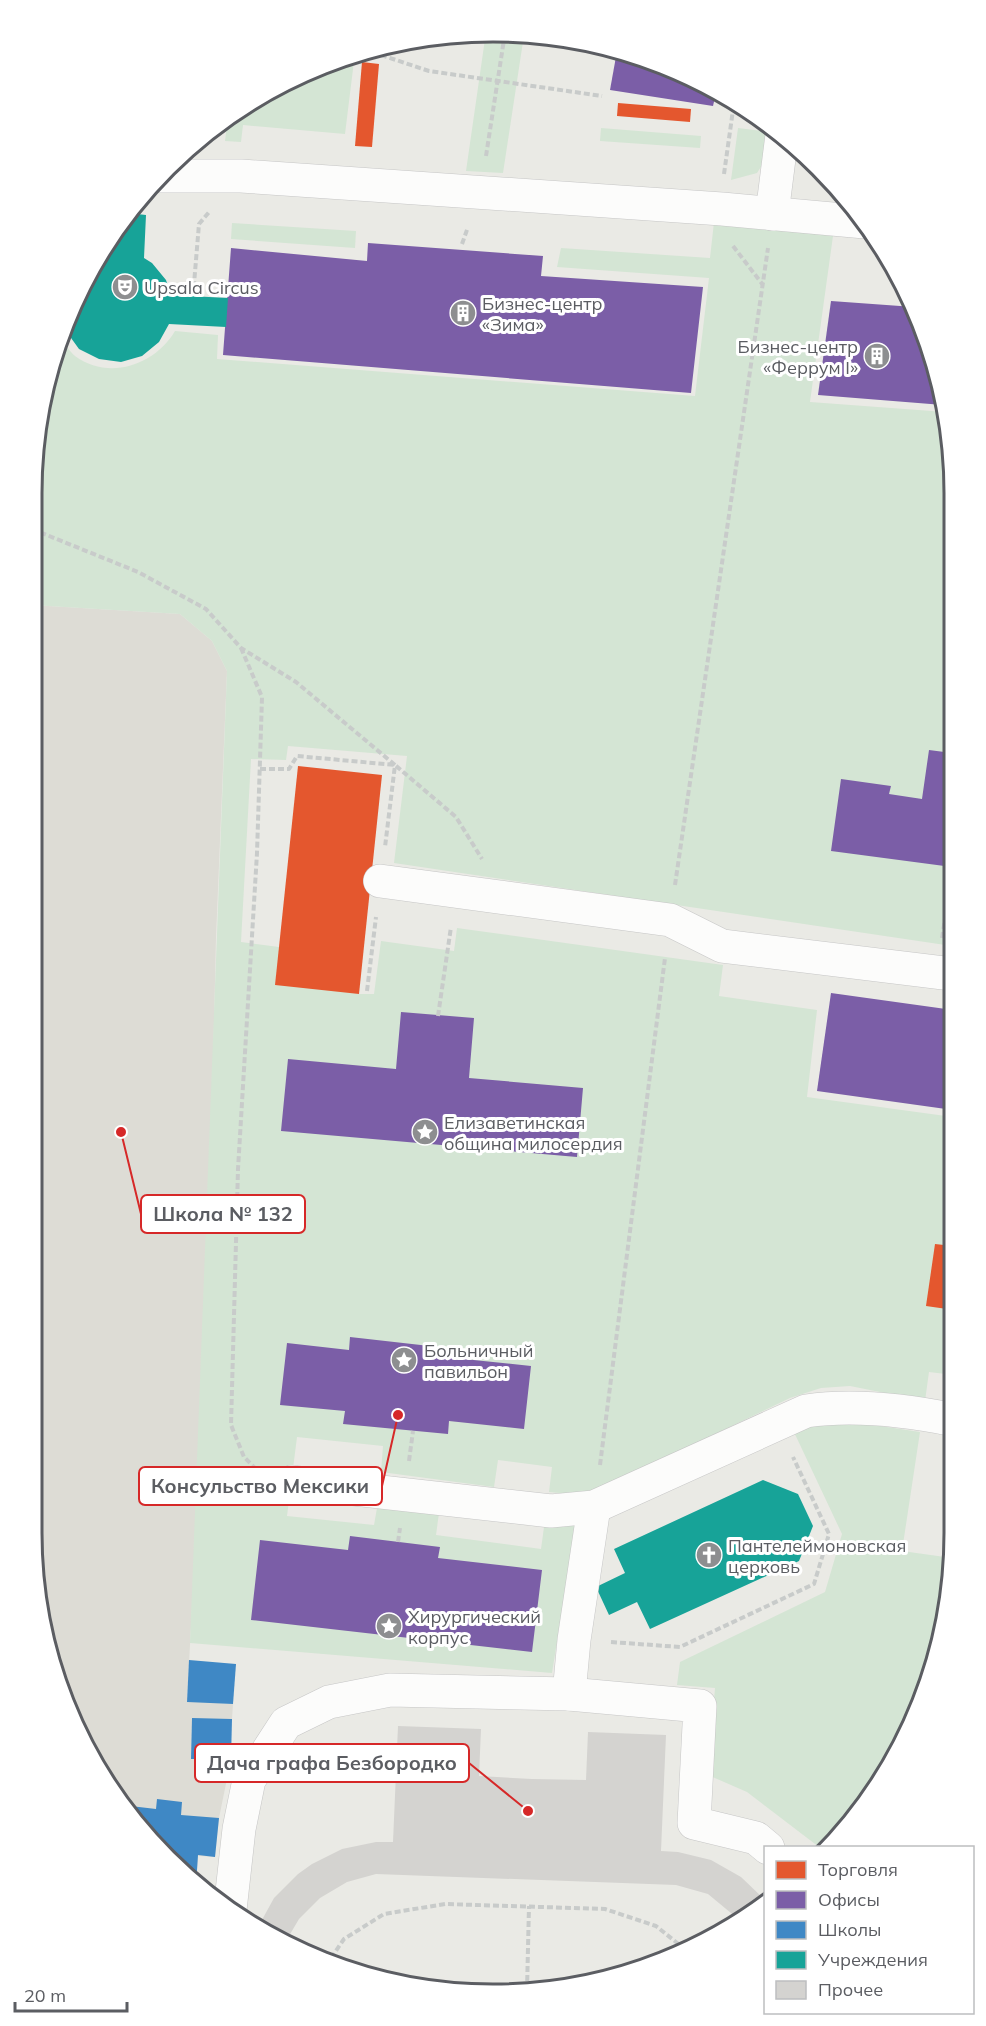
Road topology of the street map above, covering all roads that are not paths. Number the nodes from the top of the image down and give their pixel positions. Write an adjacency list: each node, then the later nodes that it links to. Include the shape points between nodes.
1 (781, 146): 3 (lane)
2 (172, 176): 3 (lane, via 241,176)
3 (772, 214): 4 (lane)
4 (853, 221)
5 (380, 881): 6 (lane, via 670,920 722,946)
6 (944, 973)
7 (944, 1418): 9 (lane, via 840,1406 806,1411)
8 (291, 1482): 9 (lane, via 551,1511)
9 (594, 1508): 10 (lane)
10 (569, 1694): 11 (lane, via 700,1706 694,1823 756,1838); 12 (lane, via 390,1690 329,1702 286,1723 249,1780)
11 (766, 1846)
12 (231, 1900)

